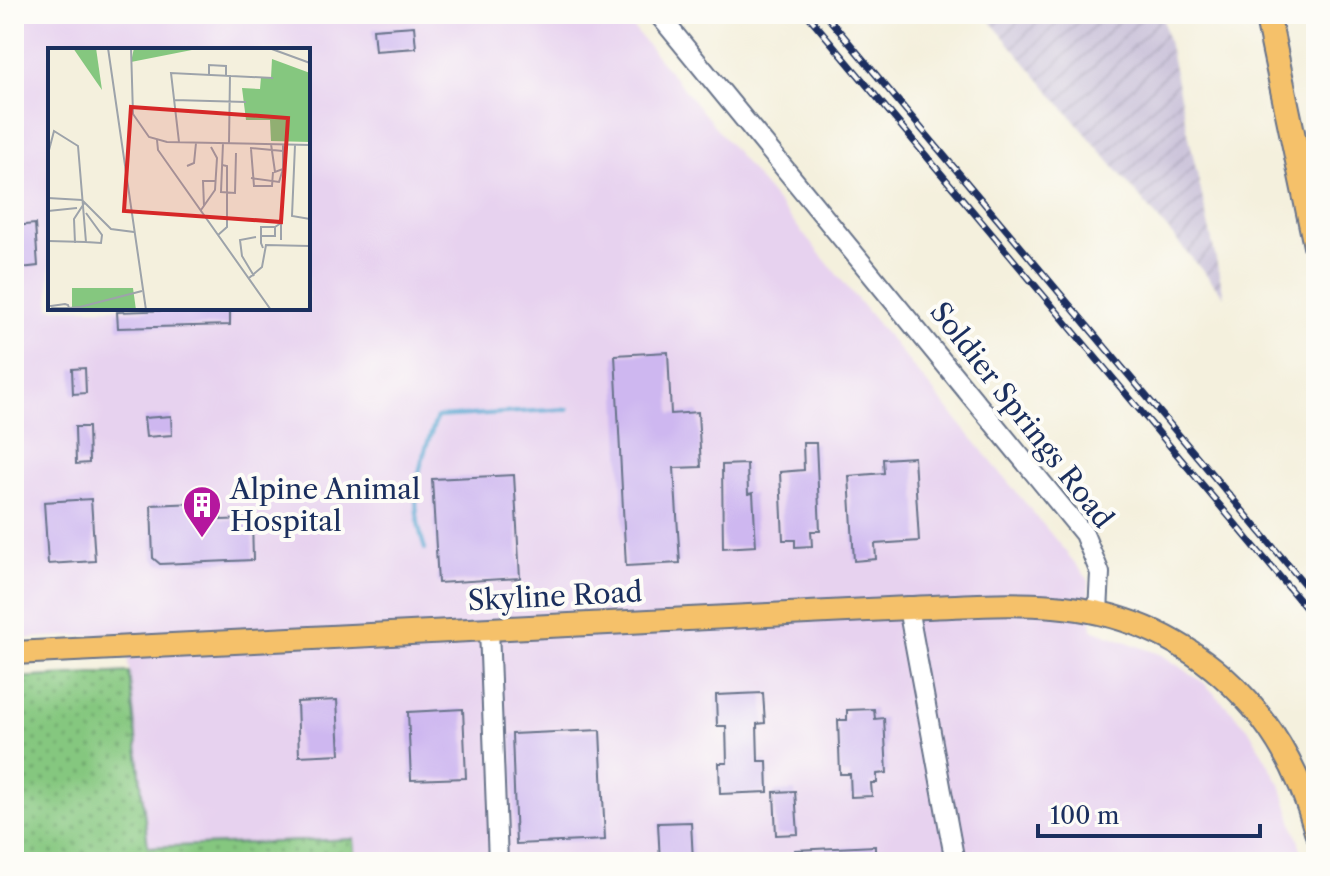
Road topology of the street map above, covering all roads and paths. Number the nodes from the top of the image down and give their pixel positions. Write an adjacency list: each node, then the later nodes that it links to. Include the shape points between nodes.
1 (658, 14): 5 (street, Soldier Springs Road, via 1084,534 1100,573)
2 (1267, 14): 3 (highway)
3 (1316, 246)
4 (908, 608): 5 (main road, Skyline Road, via 1006,604); 6 (main road, Skyline Road); 10 (street)
5 (1098, 612): 8 (main road, via 1164,636 1250,702 1287,753)
6 (489, 629): 7 (main road, Skyline Road); 9 (street)
7 (14, 653)
8 (1316, 832)
9 (498, 862)
10 (955, 862)

